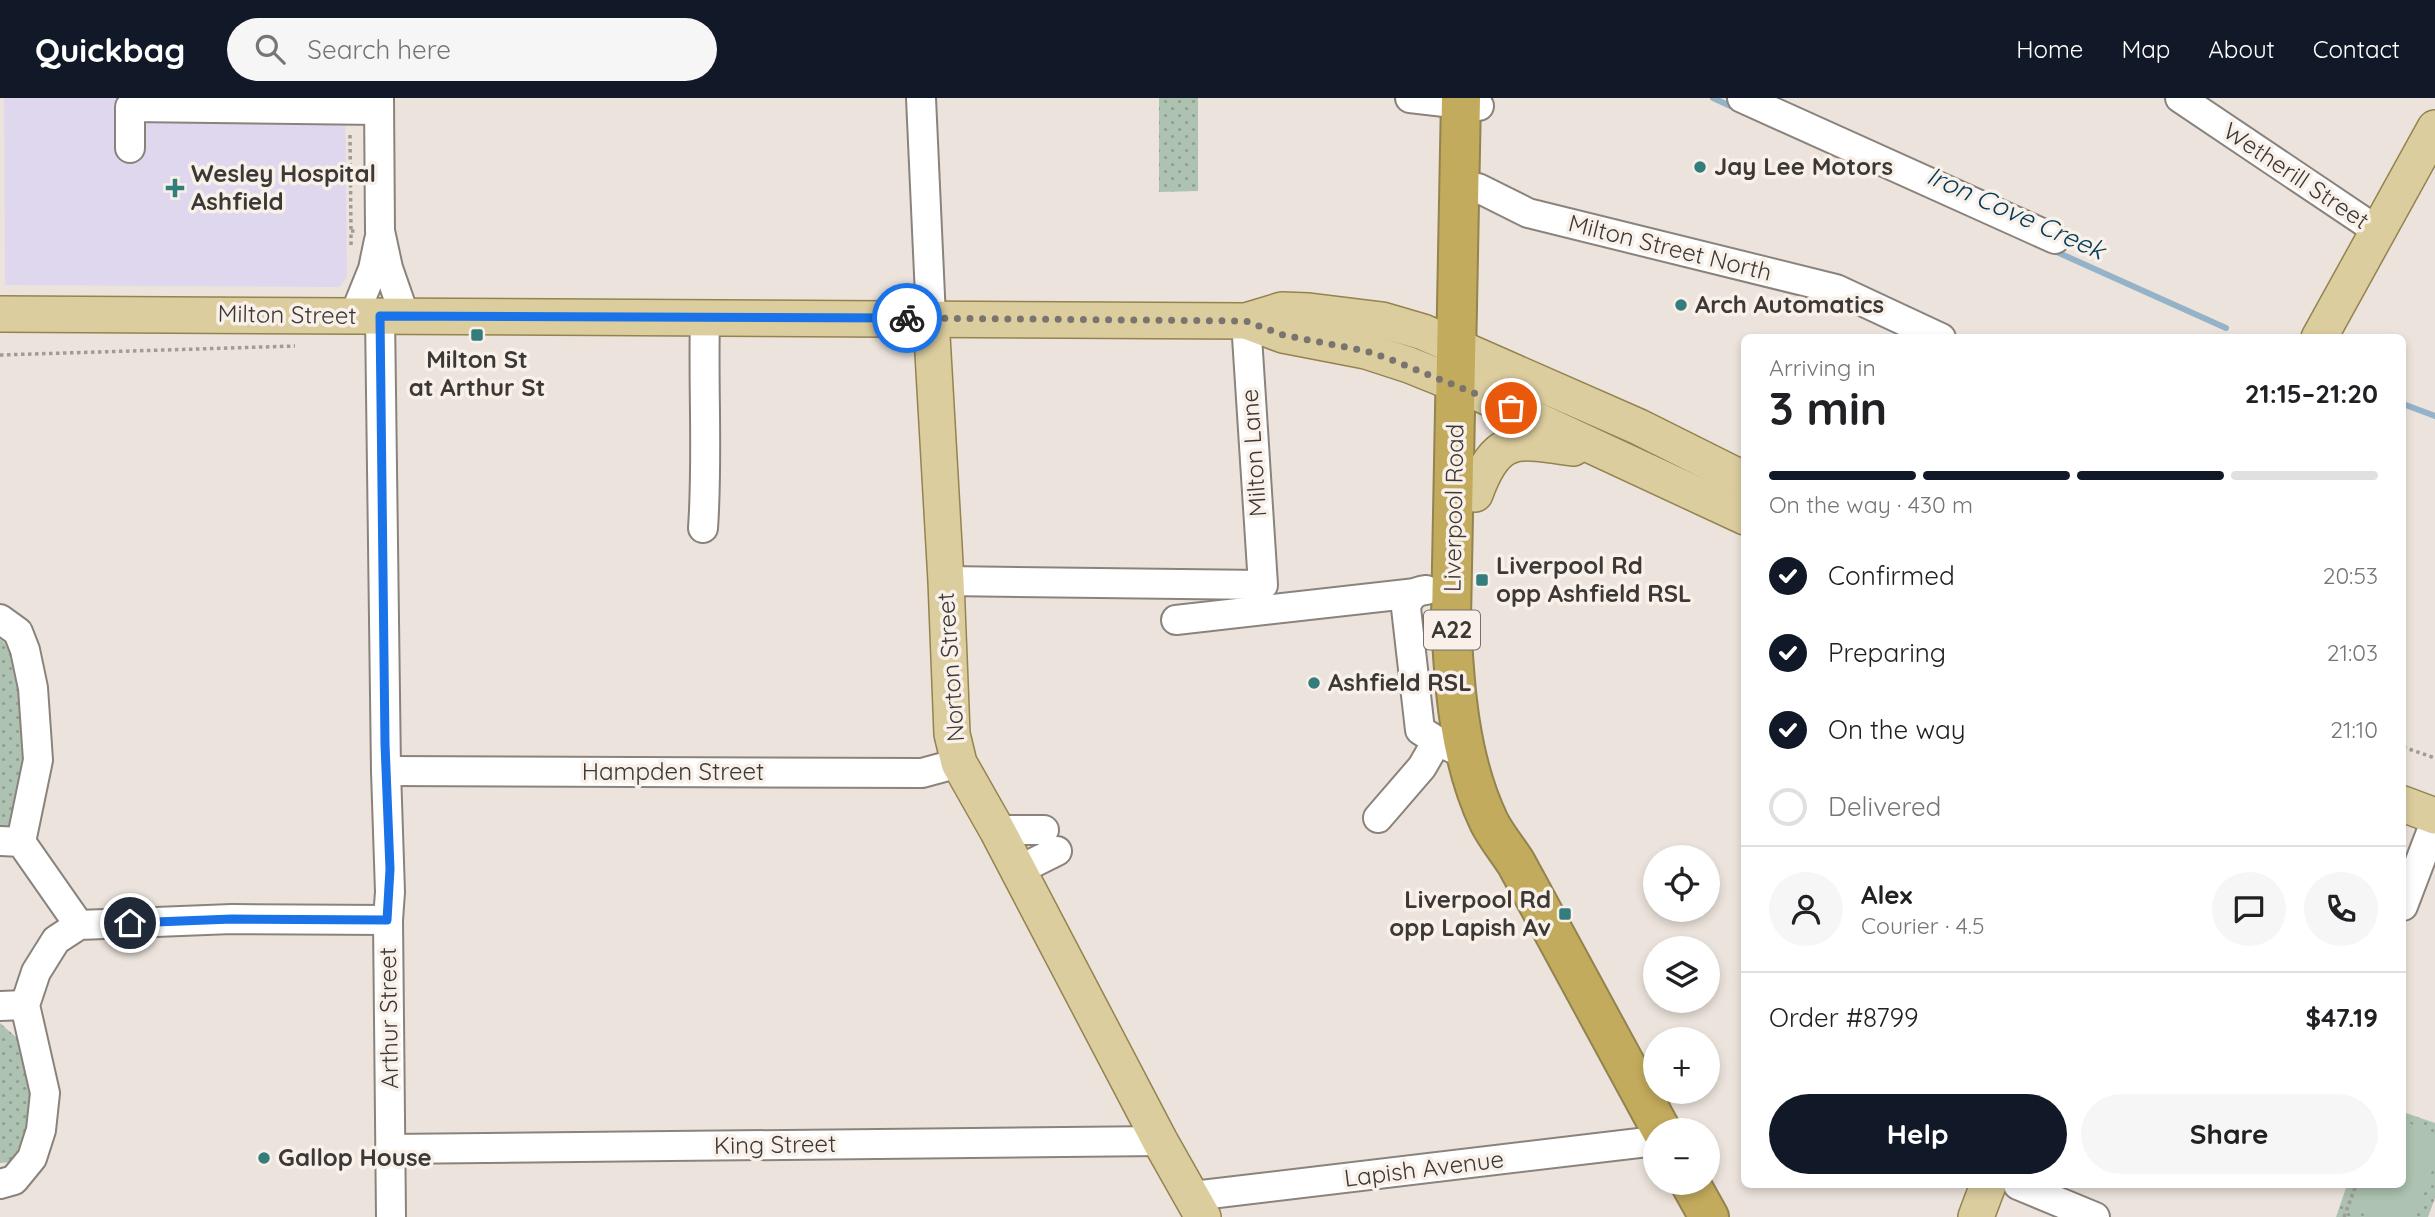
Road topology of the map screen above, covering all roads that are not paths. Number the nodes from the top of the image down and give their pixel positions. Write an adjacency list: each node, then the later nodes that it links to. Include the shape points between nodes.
1 (921, 98): 16 (street, Norton Street)
2 (1410, 98): 5 (street)
3 (1742, 98): 12 (street)
4 (2180, 98): 11 (street, Wetherill Street)
5 (1470, 101): 9 (highway, Liverpool Road / A22); 20 (highway, Liverpool Road / A22)
6 (379, 104): 8 (street, via 350,109 130,107); 10 (street, Arthur Street)
7 (2435, 128): 11 (main road)
8 (130, 148)
9 (1478, 188): 18 (street, Milton Street North, via 1528,213 1836,289); 20 (highway, Liverpool Road / A22)
10 (380, 231): 14 (street, Arthur Street, via 373,269); 14 (street, Arthur Street, via 388,268)
11 (2378, 231): 19 (main road)
12 (2055, 239)
13 (0, 314): 14 (main road, Milton Street)
14 (380, 316): 15 (main road, Milton Street); 32 (street, Arthur Street)
15 (705, 317): 16 (main road, Milton Street); 25 (street)
16 (931, 318): 17 (main road, Milton Street); 26 (main road, Norton Street)
17 (1246, 321): 20 (main road, Milton Street, via 1283,335); 26 (street, Milton Lane, via 1263,585)
18 (1932, 334)
19 (2321, 334)
20 (1467, 371): 21 (main road); 22 (main road, via 1639,427); 23 (highway, Liverpool Road / A22); 27 (highway, Liverpool Road / A22)
21 (1604, 452): 23 (main road, via 1515,443 1488,463); 24 (main road)
22 (1741, 478)
23 (1475, 494): 39 (highway, Liverpool Road / A22, via 1472,666 1476,712 1483,754)
24 (1741, 515)
25 (703, 528)
26 (946, 581): 31 (main road, Norton Street, via 952,734)
27 (1434, 591): 29 (street); 30 (highway, Liverpool Road / A22, via 1454,672); 30 (street, via 1409,597 1406,608)
28 (0, 619): 38 (street, via 18,632 25,650 38,760)
29 (1176, 620)
30 (1441, 742): 35 (street); 39 (highway, Liverpool Road / A22, via 1471,775 1489,823)
31 (959, 763): 32 (street, Hampden Street, via 922,773); 37 (main road, Norton Street)
32 (386, 771): 42 (street, Arthur Street)
33 (2406, 805): 34 (main road)
34 (2435, 816)
35 (1378, 818)
36 (2435, 829): 41 (street)
37 (997, 830): 40 (main road, Norton Street); 40 (street, via 1050,841)
38 (10, 842): 43 (street)
39 (1516, 863): 45 (highway, Liverpool Road / A22)
40 (1018, 870): 46 (main road, Norton Street)
41 (2406, 898)
42 (387, 920): 43 (street, via 232,919); 48 (street, Arthur Street)
43 (79, 925): 44 (street, via 56,940)
44 (12, 1006): 49 (street, via 46,1093 32,1158 15,1180)
45 (1654, 1118)
46 (1160, 1141): 48 (street, King Street); 53 (main road, Norton Street)
47 (1643, 1143): 53 (street, Lapish Avenue)
48 (390, 1149): 54 (street, Arthur Street)
49 (0, 1184)
50 (1987, 1188): 56 (main road)
51 (2025, 1188): 57 (street)
52 (1697, 1195): 55 (highway)
53 (1198, 1207)
54 (391, 1217)
55 (1709, 1217)
56 (1976, 1217)
57 (2095, 1217)

